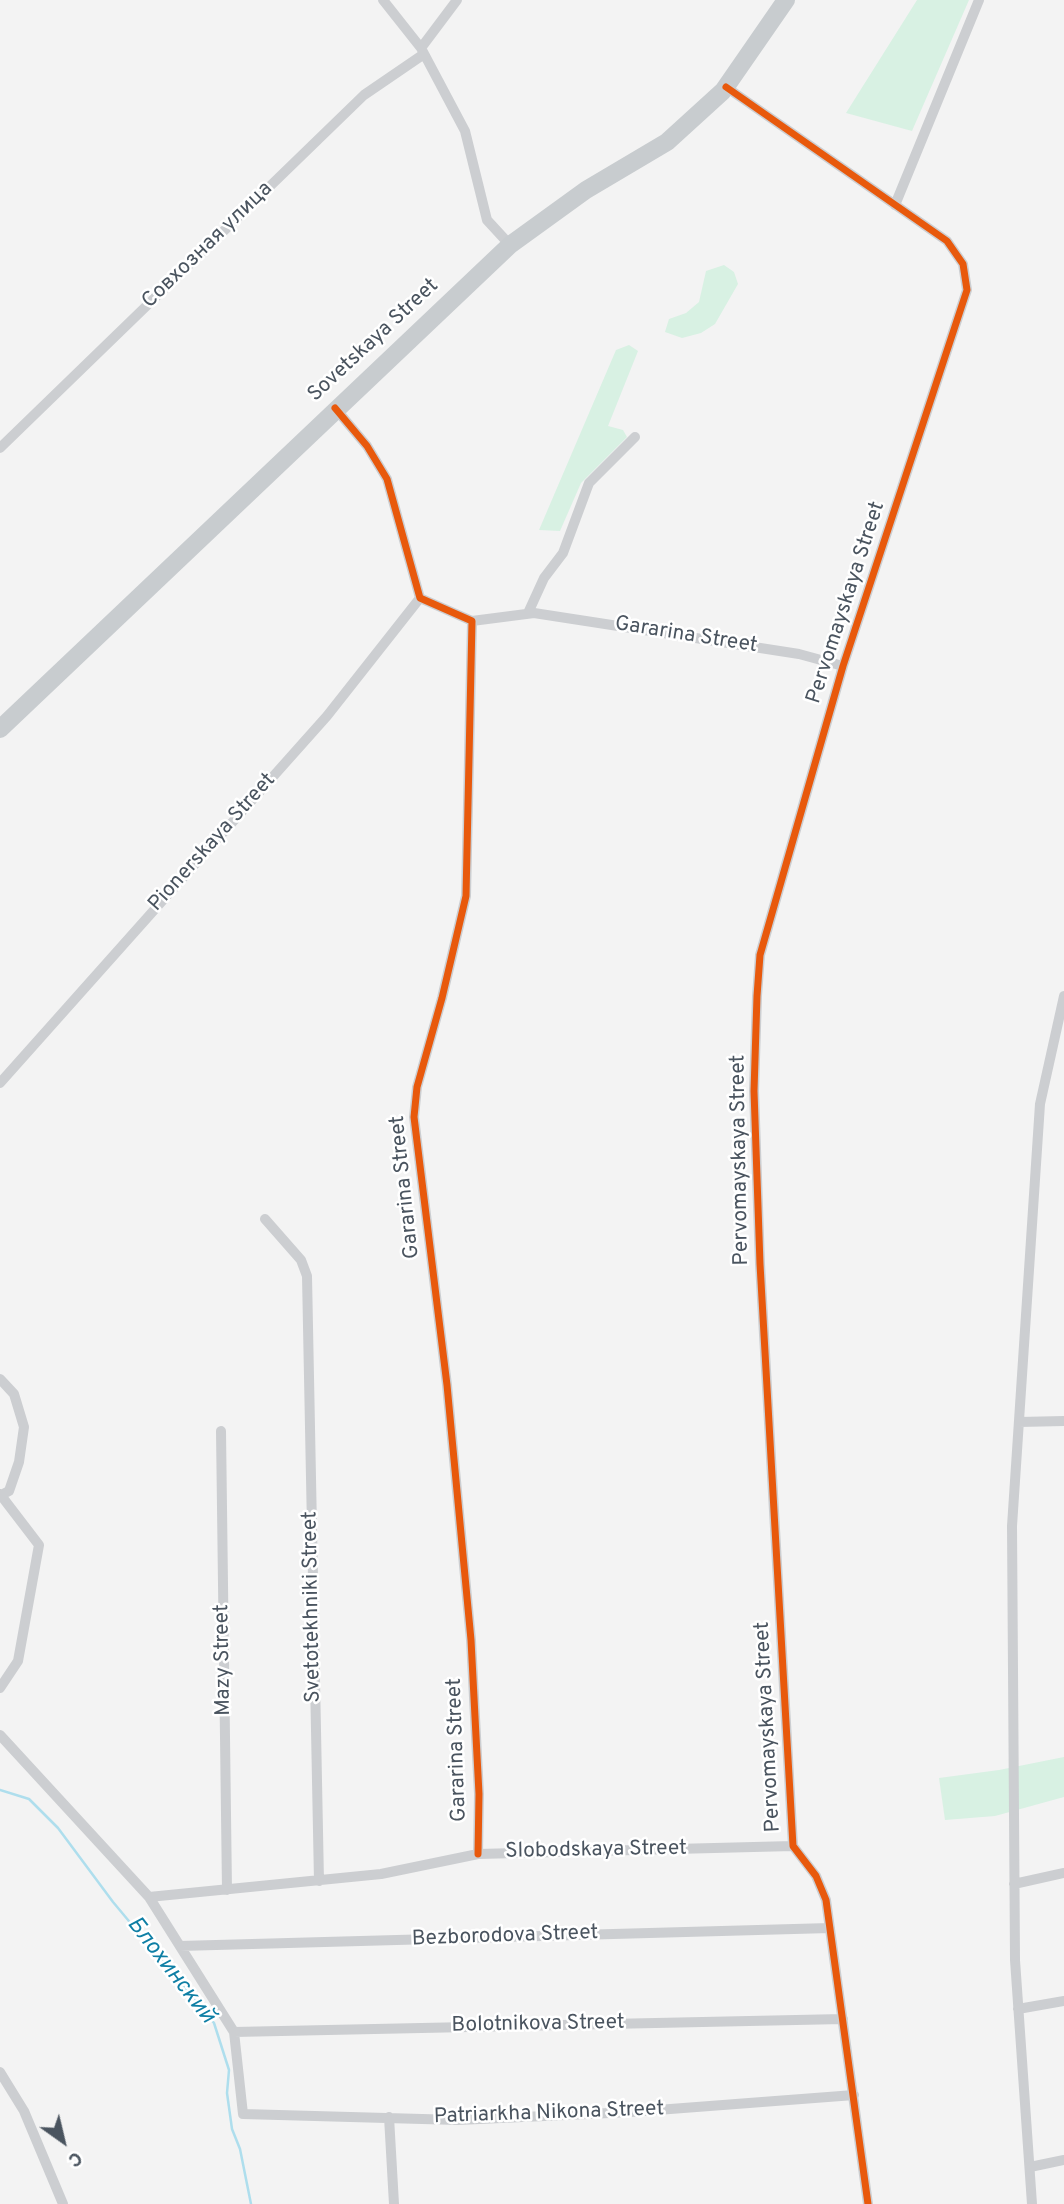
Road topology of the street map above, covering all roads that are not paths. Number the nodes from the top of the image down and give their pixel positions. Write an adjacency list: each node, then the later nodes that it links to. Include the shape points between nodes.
1 (383, 0): 5 (street)
2 (457, 0): 5 (street, Совхозная улица)
3 (786, 0): 6 (main road, Sovetskaya Street)
4 (979, 0): 7 (street)
5 (422, 51): 8 (street, via 466,131 487,219); 11 (street, Совхозная улица, via 364,94)
6 (726, 87): 7 (street, Pervomayskaya Street); 8 (main road, Sovetskaya Street, via 667,142 586,190)
7 (895, 205): 15 (street, Pervomayskaya Street, via 947,241 963,264 968,290)
8 (510, 245): 9 (main road, Sovetskaya Street)
9 (335, 408): 12 (street, via 387,479); 16 (main road, Sovetskaya Street)
10 (635, 437): 13 (street, via 589,483 563,553 544,578)
11 (0, 447)
12 (420, 598): 14 (street); 18 (street, Pionerskaya Street, via 327,716)
13 (528, 613): 14 (street, Gararina Street); 15 (street, Gararina Street, via 799,654)
14 (472, 621): 28 (street, Gararina Street, via 466,896 417,1087 414,1117 447,1385 471,1640)
15 (843, 666): 27 (street, Pervomayskaya Street, via 760,955 757,996 754,1091 760,1264)
16 (0, 729)
17 (1064, 996): 22 (street, via 1040,1104)
18 (0, 1083)
19 (265, 1219): 30 (street, Svetotekhniki Street, via 301,1260 307,1276)
20 (0, 1378): 24 (street, via 14,1394 24,1427 19,1462 9,1491)
21 (1064, 1421): 22 (street)
22 (1019, 1422): 31 (street, via 1012,1526)
23 (221, 1431): 32 (street, Mazy Street)
24 (1, 1495): 25 (street, via 39,1545 18,1661)
25 (0, 1688)
26 (0, 1735): 33 (street)
27 (793, 1846): 28 (street, Slobodskaya Street); 34 (street, Pervomayskaya Street, via 816,1876)
28 (478, 1854): 30 (street, Slobodskaya Street)
29 (1064, 1873): 31 (street)
30 (319, 1881): 32 (street, Slobodskaya Street)
31 (1014, 1884): 37 (street)
32 (227, 1890): 33 (street, Slobodskaya Street)
33 (149, 1897): 35 (street)
34 (830, 1928): 35 (street, Bezborodova Street); 38 (street, Pervomayskaya Street)
35 (180, 1946): 39 (street)
36 (1064, 2001): 37 (street)
37 (1018, 2009): 44 (street)
38 (843, 2019): 39 (street, Bolotnikova Street); 41 (street, Pervomayskaya Street)
39 (234, 2032): 42 (street, Patriarkha Nikona Street, via 243,2114)
40 (0, 2072): 45 (street, via 24,2110)
41 (854, 2095): 42 (street, Patriarkha Nikona Street, via 632,2112 458,2120); 47 (street, Pervomayskaya Street)
42 (389, 2117): 46 (street)
43 (1064, 2160): 44 (street)
44 (1030, 2167): 48 (street)
45 (63, 2204)
46 (394, 2204)
47 (868, 2204)
48 (1031, 2204)

